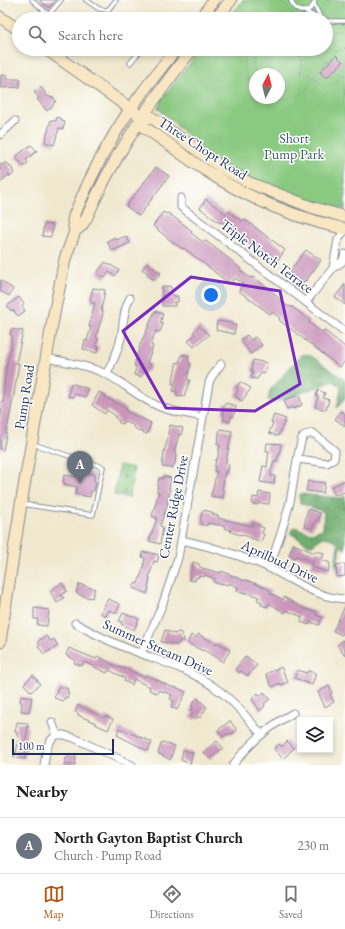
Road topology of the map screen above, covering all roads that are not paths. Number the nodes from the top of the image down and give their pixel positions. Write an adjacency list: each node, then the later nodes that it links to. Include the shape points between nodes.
1 (32, 0): 10 (lane)
2 (62, 0): 11 (lane)
3 (86, 0): 4 (lane, via 99,9 108,10)
4 (116, 0)
5 (214, 0): 12 (main road)
6 (231, 0): 13 (main road)
7 (292, 0): 9 (lane, via 294,8)
8 (314, 2): 9 (lane, via 309,10); 14 (lane)
9 (305, 11)
10 (46, 12)
11 (52, 12)
12 (205, 12)
13 (222, 12)
14 (318, 12)
15 (0, 17): 18 (main road)
16 (345, 20): 17 (lane)
17 (333, 21)
18 (12, 25)
19 (56, 56): 24 (main road, Three Chopt Road)
20 (136, 56): 23 (lane)
21 (171, 56): 24 (main road, Pump Road)
22 (186, 56): 25 (main road, Pump Road)
23 (130, 63)
24 (131, 109): 25 (main road, Three Chopt Road); 30 (main road, Pump Road, via 109,144 81,199 73,221)
25 (141, 117): 29 (main road, Three Chopt Road, via 151,117 222,168 250,183 311,207); 30 (main road, Pump Road, via 109,171 86,219); 31 (main road, Three Chopt Road, via 145,128 224,181 267,204)
26 (15, 121): 27 (street)
27 (0, 135)
28 (181, 198): 35 (street, Triple Notch Terrace, via 181,207)
29 (345, 217)
30 (75, 230): 37 (main road, Pump Road, via 62,274)
31 (345, 230): 33 (street, via 338,240)
32 (345, 254): 33 (street, via 342,262)
33 (333, 268): 35 (street)
34 (130, 298): 39 (street, via 124,309 116,355)
35 (306, 302): 36 (street, Triple Notch Terrace)
36 (345, 332)
37 (46, 358): 39 (street); 41 (main road, Pump Road)
38 (220, 364): 40 (street, Center Ridge Drive, via 211,378)
39 (106, 374): 40 (street, via 158,406)
40 (203, 417): 44 (street, Center Ridge Drive)
41 (32, 443): 43 (main road, Pump Road); 43 (lane, via 103,467 93,515)
42 (298, 459): 42 (street, via 302,438 309,433 313,433 336,450 334,459 327,463); 45 (street, via 281,535)
43 (22, 504): 48 (main road, Pump Road)
44 (182, 540): 45 (street, Aprilbud Drive, via 227,551); 49 (street, Center Ridge Drive, via 169,587)
45 (269, 568): 46 (street, Aprilbud Drive, via 321,594)
46 (345, 599)
47 (75, 623): 49 (street, Summer Stream Drive)
48 (0, 642)
49 (141, 654): 52 (street, Summer Stream Drive, via 214,686 235,704)
50 (293, 713): 52 (street)
51 (52, 722): 53 (street)
52 (261, 734): 56 (street)
53 (56, 735): 54 (street, via 48,745); 55 (street, via 74,738)
54 (44, 765)
55 (132, 765)
56 (234, 765)

